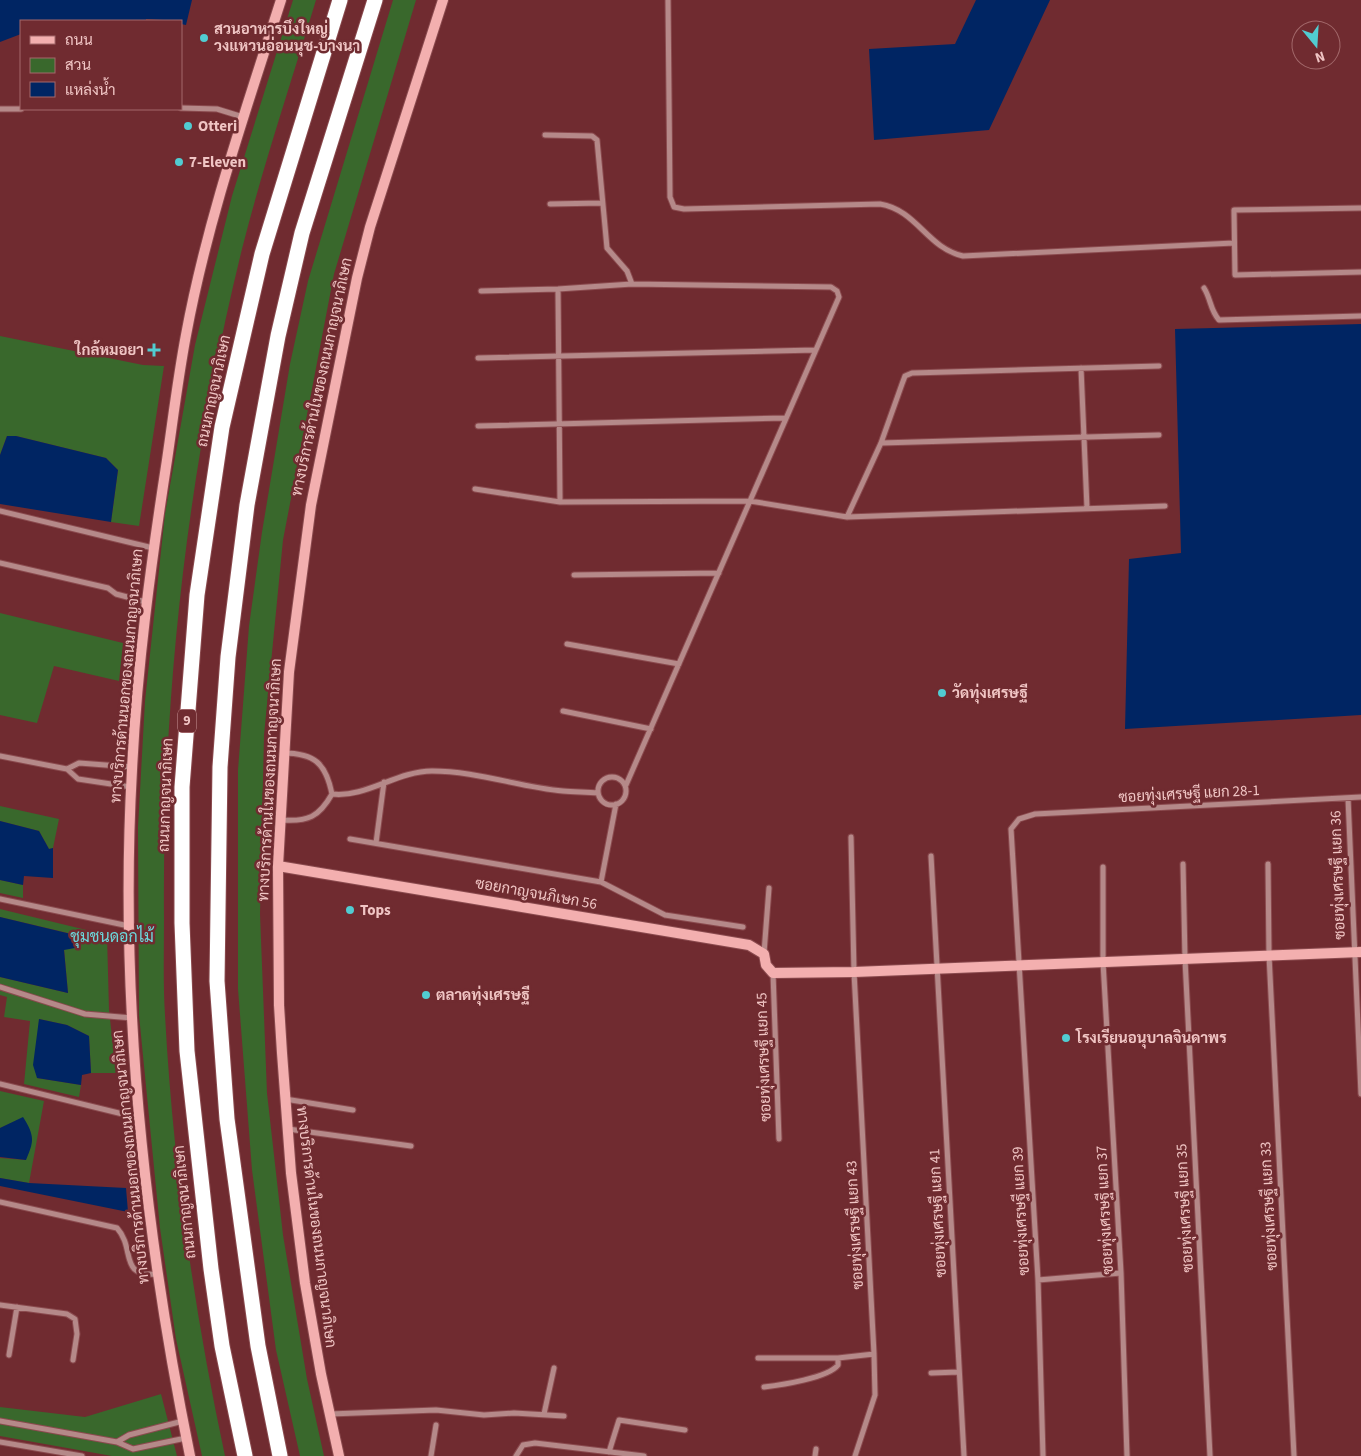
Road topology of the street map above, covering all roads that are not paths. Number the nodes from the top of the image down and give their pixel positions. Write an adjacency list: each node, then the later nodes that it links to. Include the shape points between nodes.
1 (281, 0): 9 (main road, ทางบริการด้านนอกของถนนกาญจนาภิเษก)
2 (340, 0): 123 (highway, ถนนกาญจนาภิเษก / 9, via 262,254 222,428 197,595 182,786 186,1051 210,1269)
3 (374, 0): 124 (highway, via 302,234 278,336 247,505 228,658 220,767 217,982 227,1118 258,1346)
4 (443, 0): 48 (main road, ทางบริการด้านในของถนนกาญจนาภิเษก, via 356,278 311,505 289,672)
5 (668, 0): 14 (street, via 670,197 674,207 894,206 904,211 942,249 963,256)
6 (182, 108): 9 (street, via 217,109)
7 (0, 109): 8 (street)
8 (20, 109)
9 (243, 117): 39 (main road, ทางบริการด้านนอกของถนนกาญจนาภิเษก, via 186,334)
10 (545, 135): 11 (street, via 595,138)
11 (602, 203): 12 (street); 16 (street, via 607,248 627,271)
12 (550, 204)
13 (1361, 208): 14 (street, via 1234,210)
14 (1234, 243): 15 (street, via 1235,275)
15 (1361, 272)
16 (632, 284): 18 (street); 21 (street, via 832,287 839,297)
17 (1204, 288): 20 (street, via 1211,298 1212,312 1219,320)
18 (558, 289): 19 (street); 22 (street)
19 (481, 291)
20 (1361, 316)
21 (816, 350): 22 (street); 26 (street)
22 (558, 356): 23 (street); 27 (street)
23 (478, 358)
24 (1159, 366): 25 (street)
25 (1081, 368): 30 (street); 31 (street, via 912,372 902,384)
26 (786, 418): 27 (street); 33 (street)
27 (559, 424): 28 (street); 34 (street)
28 (478, 426)
29 (1159, 435): 30 (street)
30 (1084, 438): 31 (street); 36 (street)
31 (881, 442): 38 (street)
32 (475, 489): 34 (street)
33 (750, 501): 34 (street); 38 (street); 41 (street)
34 (560, 502)
35 (1164, 506): 36 (street)
36 (1087, 508): 38 (street)
37 (0, 511): 39 (street)
38 (847, 517)
39 (153, 548): 43 (main road, ทางบริการด้านนอกของถนนกาญจนาภิเษก)
40 (0, 563): 43 (street, via 108,588 116,594)
41 (719, 573): 42 (street); 45 (street)
42 (574, 575)
43 (146, 602): 50 (main road, ทางบริการด้านนอกของถนนกาญจนาภิเษก)
44 (568, 644): 45 (street)
45 (680, 664): 47 (street)
46 (563, 711): 47 (street)
47 (651, 729): 53 (street)
48 (283, 753): 56 (street, via 297,753 319,761 328,776); 60 (main road, ทางบริการด้านในของถนนกาญจนาภิเษก)
49 (0, 756): 51 (street)
50 (132, 767): 51 (street, via 79,763); 54 (main road, ทางบริการด้านนอกของถนนกาญจนาภิเษก)
51 (67, 770): 54 (street, via 78,779)
52 (384, 782): 55 (street, via 430,771 465,773 563,791); 56 (street, via 344,795); 64 (street)
53 (626, 785): 55 (street, via 621,779 611,776 601,781); 59 (street, via 624,798)
54 (131, 787): 73 (main road, ทางบริการด้านนอกของถนนกาญจนาภิเษก)
55 (598, 793): 59 (street, via 602,802)
56 (332, 794): 60 (street, via 323,810 310,818)
57 (1361, 797): 58 (street, ซอยทุ่งเศรษฐี แยก 28-1)
58 (1348, 798): 61 (street, ซอยทุ่งเศรษฐี แยก 28-1, via 1035,814); 75 (street, ซอยทุ่งเศรษฐี แยก 36)
59 (616, 804): 70 (street)
60 (280, 820): 68 (main road, ทางบริการด้านในของถนนกาญจนาภิเษก)
61 (1019, 820): 80 (street, ซอยทุ่งเศรษฐี แยก 39, via 1011,829)
62 (851, 837): 82 (street, ซอยทุ่งเศรษฐี แยก 43)
63 (350, 839): 64 (street)
64 (376, 843): 70 (street)
65 (931, 856): 81 (street, ซอยทุ่งเศรษฐี แยก 41)
66 (1183, 864): 78 (street, ซอยทุ่งเศรษฐี แยก 35)
67 (1268, 864): 77 (street, ซอยทุ่งเศรษฐี แยก 33)
68 (278, 866): 76 (main road, ซอยกาญจนภิเษก 56, via 748,945); 88 (main road, ทางบริการด้านในของถนนกาญจนาภิเษก, via 279,1005)
69 (1103, 867): 79 (street, ซอยทุ่งเศรษฐี แยก 37)
70 (601, 882): 74 (street, via 665,915)
71 (768, 888): 76 (street)
72 (0, 899): 73 (street)
73 (130, 926): 85 (main road, ทางบริการด้านนอกของถนนกาญจนาภิเษก)
74 (744, 927)
75 (1357, 952): 77 (main road); 87 (street, ซอยทุ่งเศรษฐี แยก 36)
76 (764, 954): 83 (main road, via 766,965)
77 (1269, 956): 78 (main road); 135 (street, ซอยทุ่งเศรษฐี แยก 33)
78 (1185, 959): 79 (main road); 134 (street, ซอยทุ่งเศรษฐี แยก 35)
79 (1103, 962): 80 (main road); 95 (street, ซอยทุ่งเศรษฐี แยก 37)
80 (1020, 966): 81 (main road); 97 (street, ซอยทุ่งเศรษฐี แยก 39)
81 (936, 969): 82 (main road); 106 (street, ซอยทุ่งเศรษฐี แยก 41)
82 (854, 972): 83 (main road); 100 (street, ซอยทุ่งเศรษฐี แยก 43)
83 (773, 973): 92 (street, ซอยทุ่งเศรษฐี แยก 45)
84 (0, 987): 85 (street, via 85,1014)
85 (132, 1018): 90 (main road, ทางบริการด้านนอกของถนนกาญจนาภิเษก)
86 (0, 1084): 90 (street)
87 (1361, 1094)
88 (285, 1099): 89 (street); 91 (main road, ทางบริการด้านในของถนนกาญจนาภิเษก)
89 (353, 1110)
90 (139, 1118): 96 (main road, ทางบริการด้านนอกของถนนกาญจนาภิเษก)
91 (287, 1129): 93 (street); 109 (main road, ทางบริการด้านในของถนนกาญจนาภิเษก, via 310,1318)
92 (779, 1140)
93 (411, 1146)
94 (0, 1202): 96 (street, via 117,1228 135,1271 144,1275)
95 (1121, 1273): 97 (street); 133 (street, ซอยทุ่งเศรษฐี แยก 37)
96 (158, 1274): 113 (main road, ทางบริการด้านนอกของถนนกาญจนาภิเษก)
97 (1038, 1280): 132 (street, ซอยทุ่งเศรษฐี แยก 39)
98 (0, 1305): 99 (street)
99 (17, 1307): 101 (street); 104 (street, via 67,1314 75,1319 77,1334)
100 (874, 1354): 103 (street); 130 (street, ซอยทุ่งเศรษฐี แยก 43, via 875,1395)
101 (9, 1355)
102 (758, 1358): 103 (street)
103 (838, 1358): 108 (street, via 838,1365 830,1372)
104 (73, 1360)
105 (554, 1368): 110 (street)
106 (959, 1372): 107 (street); 131 (street, ซอยทุ่งเศรษฐี แยก 41)
107 (931, 1373)
108 (764, 1388)
109 (330, 1414): 110 (street, via 436,1410 498,1416); 125 (main road, ทางบริการด้านในของถนนกาญจนาภิเษก)
110 (544, 1414): 111 (street)
111 (564, 1416)
112 (0, 1421): 118 (street)
113 (183, 1421): 116 (main road, ทางบริการด้านนอกของถนนกาญจนาภิเษก); 118 (street, via 129,1434)
114 (436, 1425): 126 (street)
115 (685, 1430): 120 (street, via 619,1420)
116 (186, 1438): 118 (street, via 133,1449); 122 (main road, ทางบริการด้านนอกของถนนกาญจนาภิเษก)
117 (0, 1442): 121 (street)
118 (117, 1442)
119 (816, 1449): 129 (street)
120 (610, 1452): 127 (street, via 534,1443 523,1445); 128 (street)
121 (82, 1456)
122 (190, 1456)
123 (245, 1456)
124 (280, 1456)
125 (339, 1456)
126 (432, 1456)
127 (516, 1456)
128 (644, 1456)
129 (815, 1456)
130 (855, 1456)
131 (964, 1456)
132 (1043, 1456)
133 (1127, 1456)
134 (1210, 1456)
135 (1294, 1456)

